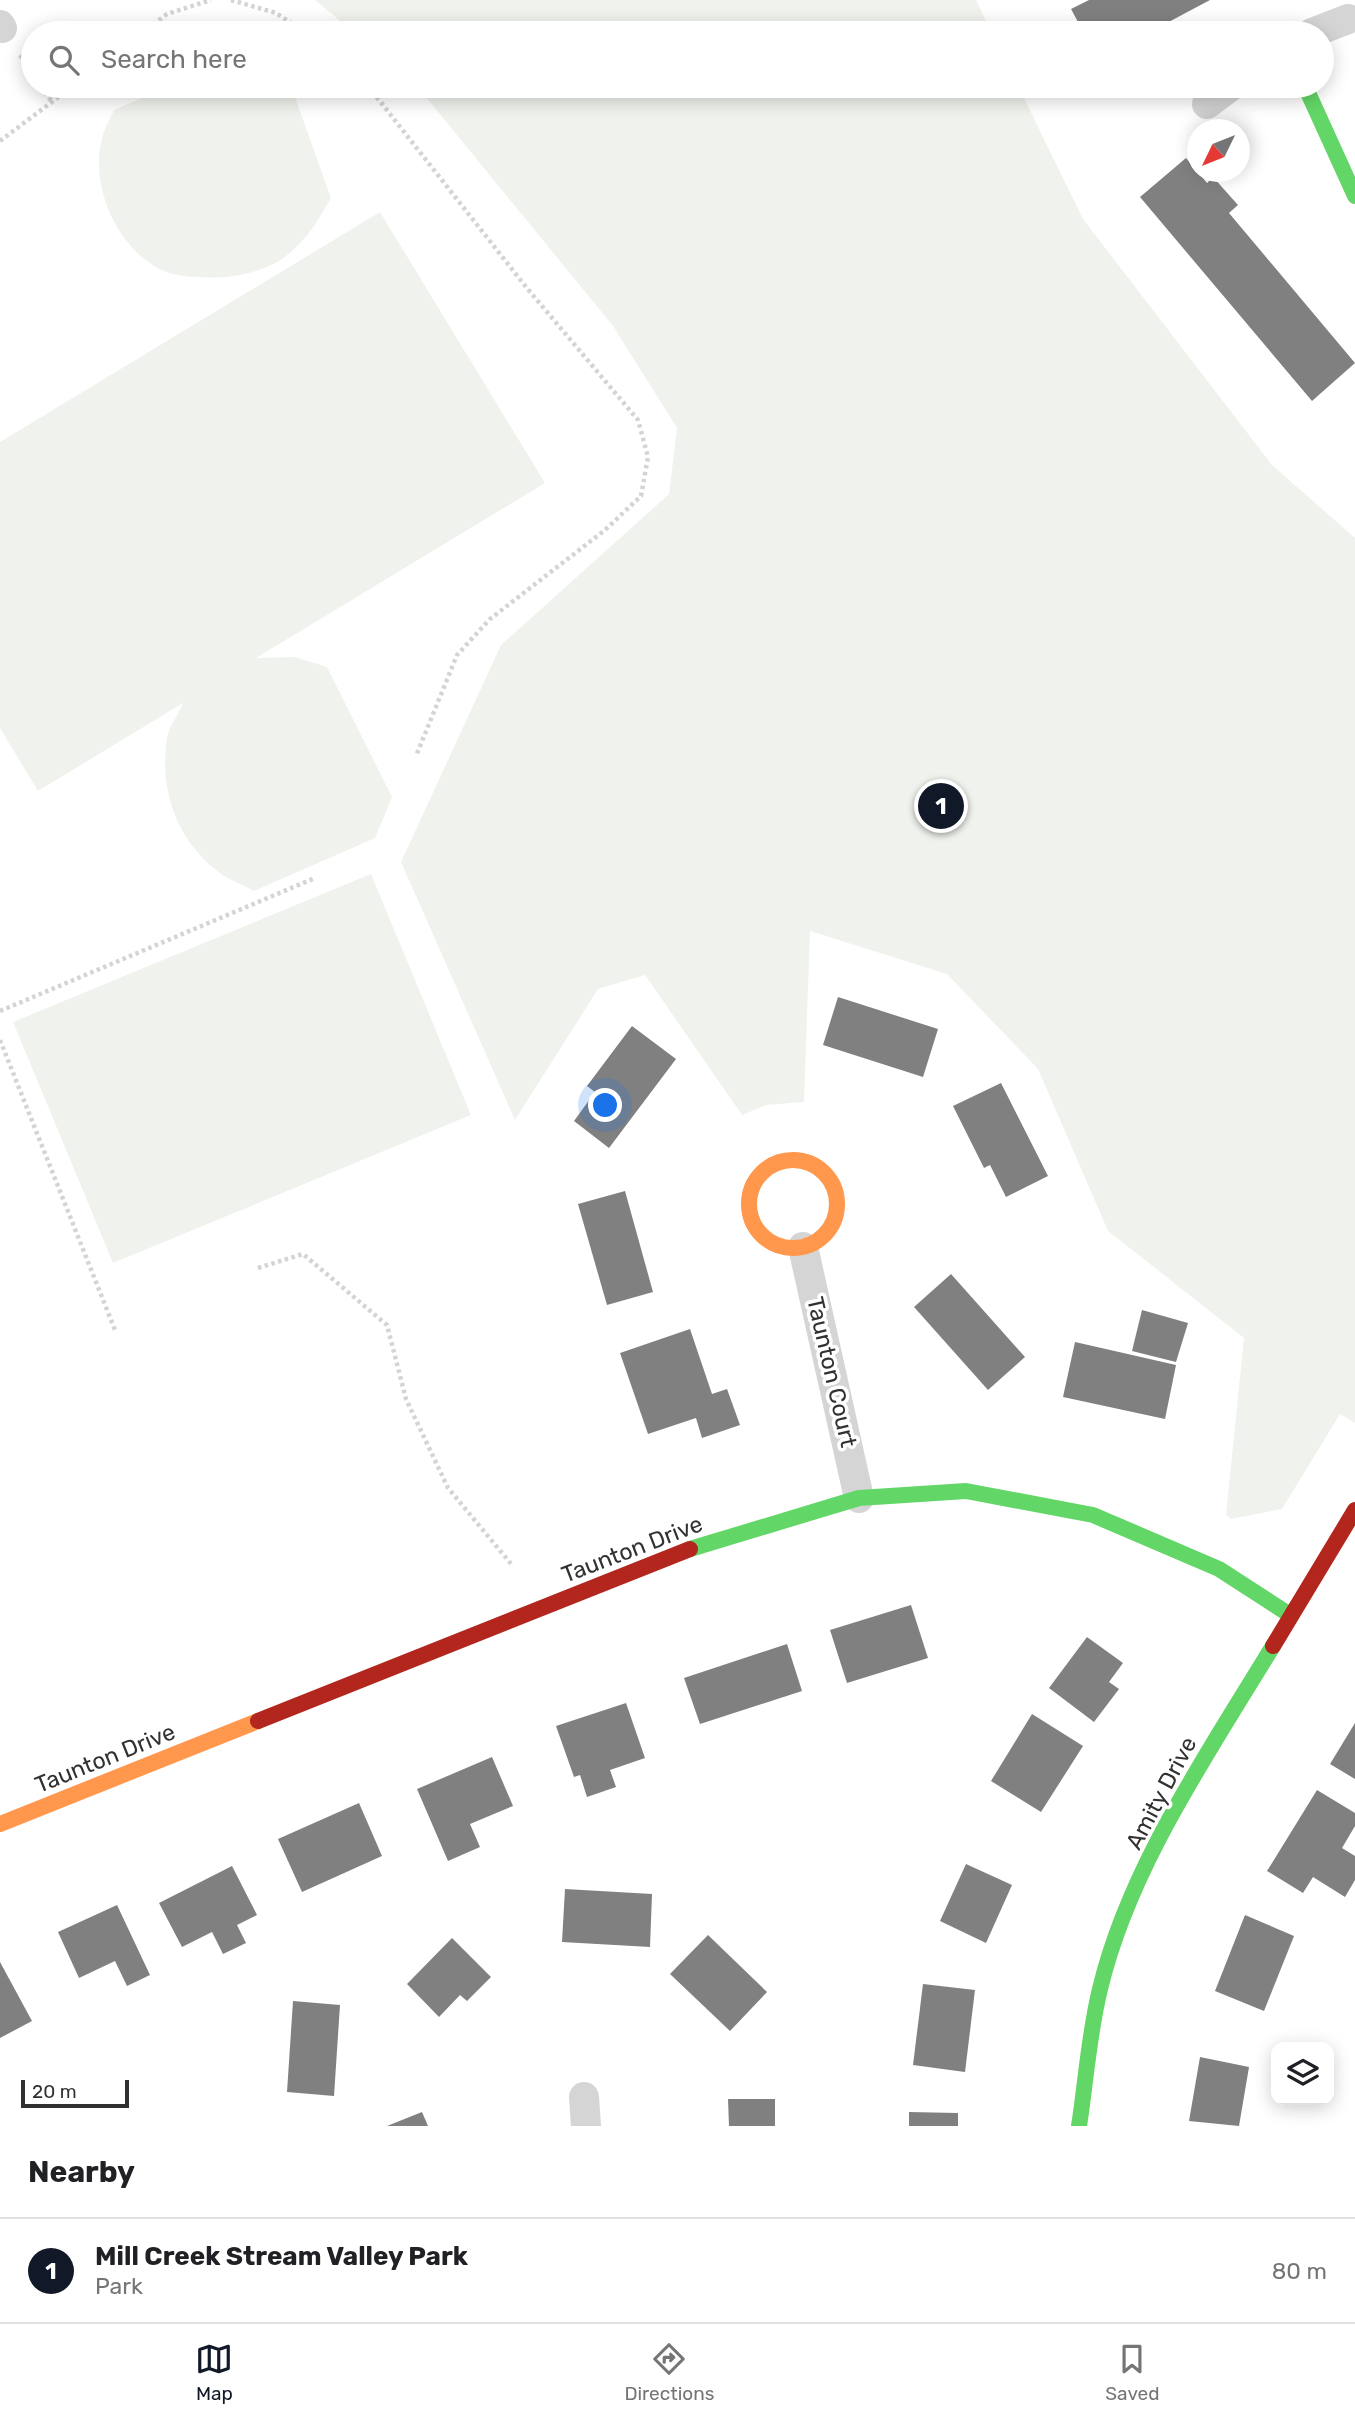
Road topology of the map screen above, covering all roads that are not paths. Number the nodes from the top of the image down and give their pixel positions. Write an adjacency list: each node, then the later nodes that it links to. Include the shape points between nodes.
1 (1348, 19): 2 (street)
2 (1334, 24)
3 (1216, 98): 5 (street)
4 (1310, 98): 6 (street)
5 (1208, 104)
6 (1355, 196)
7 (803, 1247): 7 (street, via 782,1247 763,1237 751,1219 748,1198 756,1179 771,1164 796,1159 819,1168 835,1187 836,1213 825,1235); 8 (street, Taunton Court)
8 (859, 1498): 10 (street, Taunton Drive, via 966,1491 1093,1516 1219,1569); 11 (street, Taunton Drive, via 713,1540)
9 (1355, 1510): 10 (street, Amity Drive)
10 (1290, 1615): 14 (street, Amity Drive, via 1189,1784 1132,1895 1100,1988)
11 (0, 1824)
12 (584, 2097): 13 (street)
13 (586, 2126)
14 (1079, 2126)

